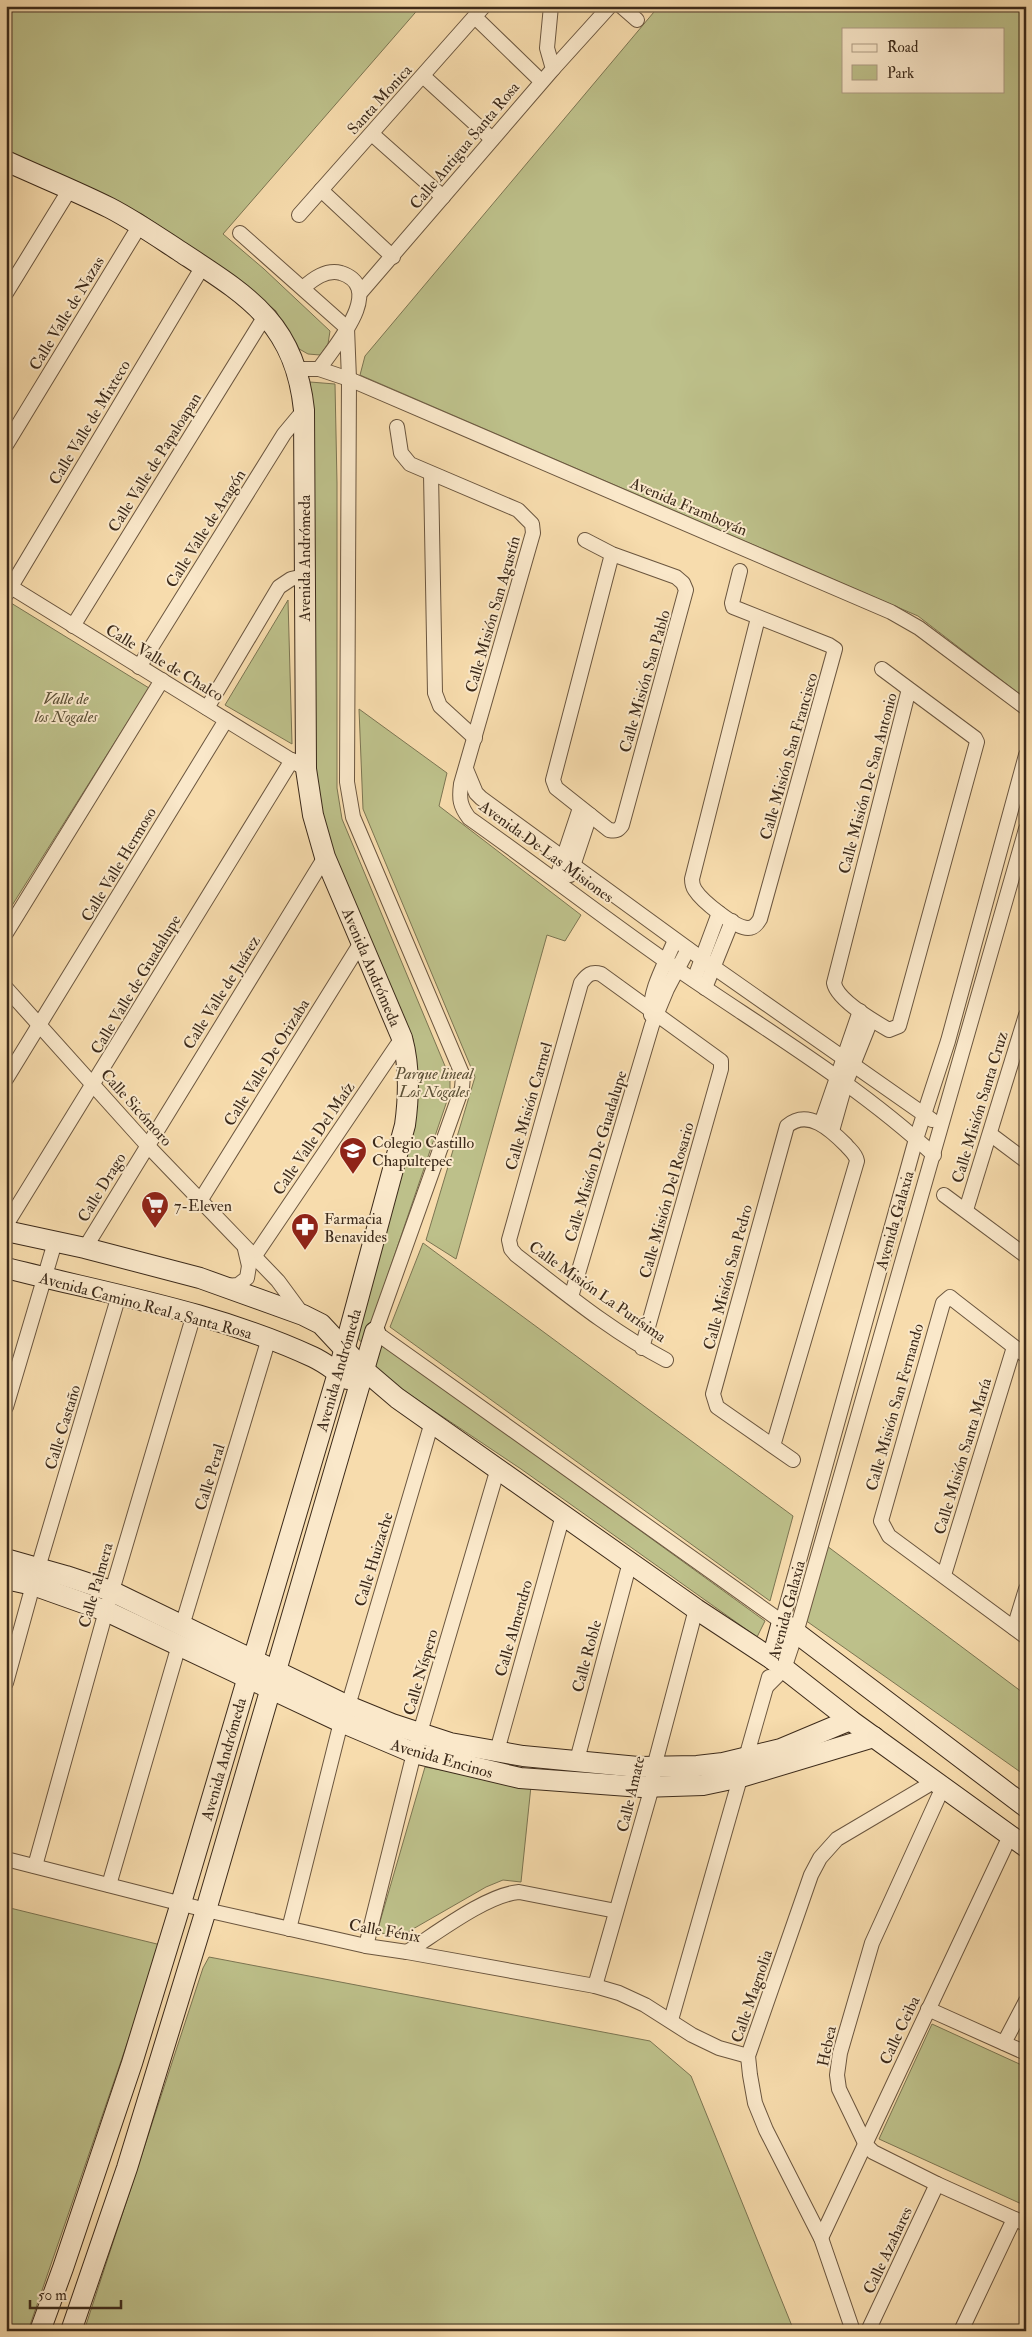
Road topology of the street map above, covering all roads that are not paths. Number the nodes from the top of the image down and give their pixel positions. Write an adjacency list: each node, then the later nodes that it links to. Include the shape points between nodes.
1 (551, 6): 6 (street, via 547,48)
2 (610, 6): 6 (street, Calle Antigua Santa Rosa)
3 (621, 6): 5 (street)
4 (480, 12): 7 (street, Santa Monica); 8 (street)
5 (637, 20)
6 (553, 69): 8 (street, Calle Antigua Santa Rosa)
7 (423, 76): 9 (street, Santa Monica); 10 (street)
8 (542, 80): 10 (street, Calle Antigua Santa Rosa)
9 (372, 134): 13 (street, Santa Monica); 14 (street)
10 (492, 139): 14 (street, Calle Antigua Santa Rosa)
11 (6, 161): 12 (street, Avenida Andrómeda)
12 (70, 189): 16 (street, Avenida Andrómeda); 22 (street)
13 (321, 190): 15 (street, Santa Monica); 18 (street)
14 (443, 197): 18 (street, Calle Antigua Santa Rosa)
15 (299, 215)
16 (140, 226): 19 (street, Avenida Andrómeda); 30 (street, Calle Valle de Nazas)
17 (240, 233): 20 (street)
18 (393, 256): 21 (street, Calle Antigua Santa Rosa)
19 (202, 266): 23 (street, Avenida Andrómeda, via 249,298); 36 (street, Calle Valle de Mixteco)
20 (303, 288): 21 (street, via 320,276 339,272 350,277); 24 (street)
21 (361, 292): 24 (street)
22 (6, 293)
23 (265, 316): 25 (street, Avenida Andrómeda); 38 (street, Calle Valle de Papaloapan)
24 (347, 328): 26 (street); 27 (street, Avenida Andrómeda)
25 (297, 369): 26 (street, Avenida Framboyán); 28 (street, Avenida Andrómeda)
26 (319, 369): 27 (street, Avenida Framboyán)
27 (349, 379): 44 (street, Avenida Framboyán, via 891,612 920,628); 107 (street, Avenida Andrómeda, via 349,800 353,817 463,1076 462,1088)
28 (304, 410): 35 (street, Avenida Andrómeda); 39 (street, Calle Valle de Aragón, via 284,434)
29 (397, 428): 31 (street, Calle Misión San Agustín, via 404,458)
30 (6, 445)
31 (431, 474): 46 (street, via 434,693 440,706); 46 (street, Calle Misión San Agustín, via 518,510 532,524 533,533)
32 (585, 540): 33 (street, Calle Misión San Pablo)
33 (612, 554): 50 (street, Calle Misión San Pablo, via 553,773 556,788); 50 (street, Calle Misión San Pablo, via 676,577 686,590 622,825 619,830 608,830)
34 (740, 571): 37 (street, Calle Misión San Francisco, via 733,607)
35 (304, 576): 43 (street, via 279,587); 48 (street, Avenida Andrómeda)
36 (8, 588): 38 (street, Calle Valle de Chalco)
37 (758, 618): 55 (street, Calle Misión San Francisco, via 692,879 695,891); 56 (street, Calle Misión San Francisco, via 829,645 835,652 760,919 751,928)
38 (73, 626): 39 (street, Calle Valle de Chalco)
39 (139, 667): 41 (street, Calle Valle de Chalco)
40 (882, 669): 42 (street)
41 (162, 680): 43 (street, Calle Valle de Chalco); 57 (street)
42 (909, 689): 66 (street, Calle Misión De San Antonio, via 834,983); 69 (street, Calle Misión De San Antonio, via 975,738 976,744 899,1026 890,1030)
43 (207, 708): 45 (street, Calle Valle de Chalco)
44 (1026, 708)
45 (226, 720): 48 (street, Calle Valle de Chalco); 70 (street, Calle Valle Hermoso)
46 (475, 738): 49 (street, Calle Misión San Agustín)
47 (1026, 756): 72 (street, Avenida Galaxia)
48 (299, 765): 52 (street, Avenida Andrómeda); 79 (street, Calle Valle de Guadalupe)
49 (466, 769): 53 (street, Avenida De Las Misiones, via 481,798); 54 (street, Avenida De Las Misiones, via 460,794 462,809)
50 (585, 812): 53 (street)
51 (1026, 829): 73 (street, Avenida Galaxia)
52 (324, 857): 59 (street, Avenida Andrómeda); 85 (street, Calle Valle de Juárez)
53 (568, 864): 54 (street); 58 (street, Avenida De Las Misiones)
54 (561, 884): 61 (street, Avenida De Las Misiones)
55 (719, 913): 56 (street, Calle Misión San Francisco); 62 (street)
56 (732, 921): 62 (street)
57 (6, 933)
58 (675, 940): 60 (street, Avenida De Las Misiones); 61 (street, Calle Misión De Guadalupe)
59 (362, 941): 71 (street, Avenida Andrómeda); 89 (street, Calle Valle De Orizaba)
60 (688, 949): 62 (street, Avenida De Las Misiones); 63 (street, Calle Misión De Guadalupe)
61 (667, 961): 63 (street, Avenida De Las Misiones); 68 (street, Calle Misión De Guadalupe, via 657,984)
62 (707, 963): 64 (street); 75 (street, Avenida De Las Misiones)
63 (679, 970): 64 (street, Avenida De Las Misiones); 68 (street, Calle Misión De Guadalupe)
64 (700, 984): 78 (street, Avenida De Las Misiones)
65 (6, 988): 70 (street, Calle Sicómoro)
66 (860, 1011): 69 (street, Calle Misión De San Antonio); 75 (street)
67 (1026, 1014): 74 (street, Calle Misión Santa Cruz)
68 (653, 1016): 95 (street, Calle Misión Carmel, via 602,974 594,972 581,982 510,1231); 102 (street, Calle Misión De Guadalupe); 110 (street, Calle Misión Del Rosario, via 721,1061 722,1069)
69 (872, 1020): 75 (street)
70 (40, 1026): 77 (street, Calle Valle Hermoso); 79 (street, Calle Sicómoro)
71 (402, 1038): 96 (street, Calle Valle Del Maíz); 103 (street, Avenida Andrómeda, via 409,1097 406,1125)
72 (948, 1040): 73 (street); 80 (street, Avenida Galaxia)
73 (964, 1048): 81 (street, Avenida Galaxia)
74 (1014, 1055): 76 (street); 83 (street, Calle Misión Santa Cruz)
75 (847, 1062): 78 (street); 80 (street, Avenida De Las Misiones)
76 (1026, 1064)
77 (6, 1079)
78 (840, 1081): 82 (street); 84 (street, Avenida De Las Misiones)
79 (94, 1085): 85 (street, Calle Sicómoro); 91 (street, Calle Valle de Guadalupe)
80 (925, 1115): 81 (street, Avenida De Las Misiones); 84 (street, Avenida Galaxia)
81 (941, 1126): 86 (street, Avenida Galaxia)
82 (827, 1127): 118 (street, via 856,1155 857,1161); 118 (street, Calle Misión San Pedro, via 804,1120 793,1121 787,1126 713,1394 717,1407)
83 (990, 1134): 87 (street); 90 (street, Calle Misión Santa Cruz)
84 (916, 1139): 86 (street, Avenida De Las Misiones); 131 (street, Avenida Galaxia)
85 (147, 1145): 89 (street, Calle Sicómoro); 94 (street, Calle Drago)
86 (934, 1155): 131 (street, Avenida Galaxia)
87 (1026, 1161)
88 (944, 1195): 90 (street)
89 (200, 1201): 96 (street, Calle Sicómoro)
90 (966, 1210): 97 (street)
91 (6, 1225)
92 (6, 1231): 93 (street)
93 (55, 1242): 94 (street); 99 (street)
94 (85, 1248): 100 (street)
95 (511, 1249): 102 (street, Calle Misión La Purísima)
96 (249, 1252): 100 (street, via 247,1278 238,1285); 105 (street, Calle Sicómoro, via 278,1281)
97 (1026, 1256)
98 (6, 1268): 99 (street, Avenida Camino Real a Santa Rosa)
99 (45, 1278): 101 (street, Avenida Camino Real a Santa Rosa); 116 (street)
100 (224, 1286): 105 (street)
101 (119, 1296): 104 (street, Avenida Camino Real a Santa Rosa); 125 (street, Calle Castaño)
102 (571, 1297): 110 (street, Calle Misión La Purísima)
103 (355, 1310): 106 (street, via 340,1320); 109 (street, Avenida Andrómeda)
104 (194, 1314): 108 (street, Avenida Camino Real a Santa Rosa); 128 (street, Calle Palmera)
105 (303, 1315): 106 (street)
106 (321, 1324): 109 (street)
107 (375, 1332): 115 (street, Avenida Andrómeda); 131 (street)
108 (269, 1338): 114 (street, Avenida Camino Real a Santa Rosa, via 314,1358); 133 (street, Calle Peral)
109 (344, 1347): 114 (street, Avenida Andrómeda); 115 (street)
110 (642, 1348): 113 (street, Calle Misión La Purísima)
111 (1014, 1348): 112 (street); 124 (street, Calle Misión Santa María); 124 (street, Calle Misión San Fernando, via 950,1297 942,1303 881,1521 889,1536)
112 (1026, 1356)
113 (666, 1360)
114 (338, 1373): 115 (street, Avenida Camino Real a Santa Rosa); 135 (street, Avenida Andrómeda)
115 (361, 1377): 117 (street); 138 (street, Avenida Andrómeda)
116 (6, 1407)
117 (432, 1422): 120 (street); 140 (street, Calle Huizache)
118 (773, 1446): 119 (street, Calle Misión San Pedro)
119 (793, 1460)
120 (498, 1468): 121 (street); 142 (street, Calle Níspero)
121 (564, 1515): 123 (street); 144 (street, Calle Almendro)
122 (6, 1559): 125 (street, Avenida Encinos)
123 (630, 1562): 129 (street); 146 (street, Calle Roble)
124 (944, 1575): 132 (street)
125 (35, 1576): 126 (street, Avenida Encinos); 128 (street, Avenida Encinos); 130 (street, Avenida Encinos); 139 (street, Calle Castaño)
126 (6, 1579)
127 (1026, 1589): 132 (street)
128 (112, 1591): 130 (street, Calle Palmera); 133 (street, Avenida Encinos)
129 (696, 1609): 136 (street); 147 (street, Calle Amate)
130 (106, 1611): 133 (street, Avenida Encinos); 154 (street, Calle Palmera)
131 (789, 1628): 136 (street, Avenida Galaxia); 151 (street)
132 (1014, 1628): 134 (street)
133 (181, 1635): 135 (street, Avenida Encinos); 137 (street, Avenida Encinos); 155 (street, Calle Peral)
134 (1026, 1637)
135 (253, 1659): 137 (street, Avenida Andrómeda); 138 (street, Avenida Encinos)
136 (778, 1664): 141 (street); 148 (street, Avenida Galaxia, via 767,1686)
137 (247, 1678): 138 (street, Avenida Encinos); 156 (street, Avenida Andrómeda)
138 (274, 1679): 140 (street, Avenida Encinos); 157 (street, Avenida Andrómeda)
139 (6, 1682)
140 (345, 1714): 142 (street, Avenida Encinos); 145 (street, Avenida Encinos); 159 (street, Calle Huizache)
141 (850, 1720): 143 (street); 148 (street, Avenida Encinos, via 781,1748)
142 (420, 1734): 144 (street, Avenida Encinos); 145 (street, Calle Níspero)
143 (874, 1737): 148 (street, Avenida Encinos); 149 (street)
144 (497, 1751): 146 (street, Avenida Encinos)
145 (414, 1753): 150 (street, Avenida Encinos, via 520,1778); 160 (street, Calle Níspero)
146 (577, 1760): 147 (street, Avenida Encinos)
147 (654, 1767): 148 (street, Avenida Encinos); 150 (street, Calle Amate)
148 (744, 1768): 150 (street, Avenida Encinos, via 703,1785); 165 (street, Avenida Galaxia)
149 (939, 1784): 152 (street); 168 (street, Calle Magnolia, via 837,1839 820,1858); 169 (street, Hebea, via 872,1943 840,2054 839,2089)
150 (652, 1787): 158 (street, Calle Amate)
151 (1026, 1807)
152 (1018, 1842): 164 (street, Calle Ceiba)
153 (6, 1859): 154 (street, Calle Fénix)
154 (34, 1866): 155 (street, Calle Fénix)
155 (109, 1885): 156 (street, Calle Fénix)
156 (181, 1904): 157 (street, Calle Fénix); 173 (street, Avenida Andrómeda, via 129,2072)
157 (206, 1910): 159 (street, Calle Fénix); 174 (street, Avenida Andrómeda, via 130,2159)
158 (616, 1911): 161 (street, via 520,1892 508,1893); 162 (street, Calle Amate)
159 (289, 1929): 160 (street, Calle Fénix)
160 (366, 1946): 161 (street, Calle Fénix)
161 (408, 1952): 162 (street, Calle Fénix)
162 (595, 1986): 165 (street, Calle Fénix, via 619,1993)
163 (1026, 2001): 166 (street)
164 (928, 2009): 166 (street); 169 (street, Calle Ceiba)
165 (670, 2020): 168 (street, Calle Fénix, via 692,2035)
166 (1004, 2043): 167 (street)
167 (1026, 2053)
168 (748, 2056): 172 (street, Calle Magnolia, via 755,2103)
169 (866, 2145): 170 (street, Hebea, via 883,2158); 172 (street, Calle Ceiba)
170 (937, 2184): 171 (street, Hebea); 176 (street, Calle Azahares)
171 (1020, 2222): 177 (street)
172 (821, 2238): 175 (street, Calle Magnolia)
173 (40, 2331)
174 (72, 2331)
175 (853, 2331)
176 (868, 2331)
177 (961, 2331)

